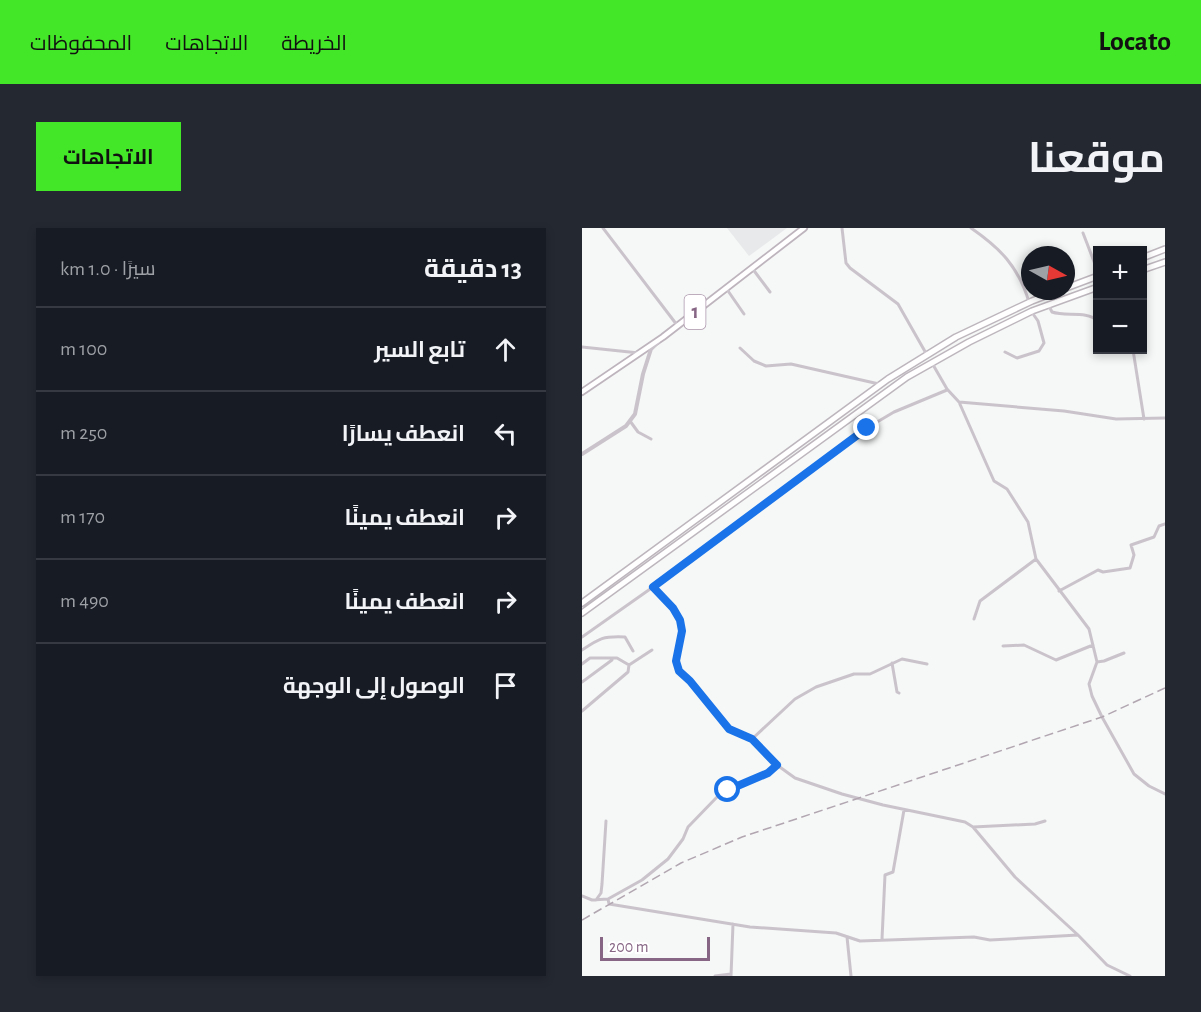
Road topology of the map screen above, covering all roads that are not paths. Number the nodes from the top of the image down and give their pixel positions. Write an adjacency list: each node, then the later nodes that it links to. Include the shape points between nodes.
1 (804, 228): 10 (main road, 1)
2 (842, 228): 30 (street, via 846,263 898,304)
3 (971, 228): 18 (street, via 985,236 1011,263)
4 (605, 229): 23 (street)
5 (1083, 233): 8 (street)
6 (1165, 249): 7 (highway)
7 (1147, 256)
8 (1093, 260)
9 (1164, 264): 11 (highway)
10 (752, 268): 14 (main road, 1); 16 (street)
11 (1147, 269)
12 (1093, 276): 13 (highway)
13 (1075, 284)
14 (726, 288): 21 (street); 23 (main road, 1)
15 (1093, 288): 19 (highway)
16 (770, 292)
17 (1034, 300): 18 (highway)
18 (1029, 302): 30 (highway)
19 (1048, 305): 20 (highway); 22 (street, via 1059,315)
20 (1030, 311): 27 (street, via 1038,321 1044,343 1040,351 1017,358); 31 (highway)
21 (744, 314)
22 (1093, 317)
23 (677, 326): 24 (main road, 1)
24 (663, 337): 28 (main road, 1); 38 (street, via 651,349)
25 (582, 347): 28 (street)
26 (740, 348): 32 (street, via 754,362 766,366 791,364)
27 (1005, 352)
28 (639, 353): 34 (main road, 1)
29 (1134, 354): 37 (street)
30 (927, 355): 32 (highway)
31 (932, 363): 33 (street); 46 (highway, via 907,377)
32 (881, 384): 45 (highway)
33 (947, 389): 35 (street); 43 (street, via 867,428)
34 (582, 392)
35 (959, 402): 37 (street); 42 (street, via 994,481 1007,489 1028,522)
36 (1165, 418): 37 (street)
37 (1144, 419)
38 (630, 421): 39 (street, via 638,432); 40 (street)
39 (651, 439)
40 (582, 454)
41 (1165, 524): 44 (street, via 1159,526 1154,537 1131,545 1134,555 1130,568 1098,570)
42 (1036, 559): 44 (street); 47 (street, via 980,601)
43 (653, 587): 48 (street); 64 (street, via 680,620 682,631 676,661 679,671 729,729)
44 (1059, 591): 49 (street, via 1089,629)
45 (582, 603)
46 (582, 613)
47 (974, 619)
48 (582, 637)
49 (1093, 645): 50 (street, via 1056,660 1024,645); 56 (street)
50 (1003, 646)
51 (582, 650): 53 (street, via 600,638 625,637)
52 (652, 650): 60 (street)
53 (633, 651)
54 (1124, 653): 56 (street)
55 (612, 659): 58 (street, via 590,658); 60 (street); 61 (street)
56 (1097, 662): 66 (street, via 1089,684 1102,717 1134,774)
57 (892, 663): 59 (street, via 902,659); 62 (street); 64 (street, via 870,674 855,674 806,692)
58 (582, 664)
59 (927, 664)
60 (629, 665): 63 (street, via 628,672)
61 (582, 682)
62 (899, 693)
63 (582, 711)
64 (752, 739): 65 (street)
65 (777, 765): 67 (street, via 795,778 817,786); 73 (street, via 718,796 688,827 668,859)
66 (1165, 794)
67 (904, 810): 70 (street); 77 (street, via 893,872 885,875)
68 (606, 821): 72 (street, via 601,893)
69 (1045, 821): 70 (street)
70 (973, 827): 75 (street, via 1015,877)
71 (582, 896): 72 (street)
72 (596, 900): 73 (street)
73 (608, 900): 74 (street, via 609,904)
74 (733, 924): 76 (street); 78 (street)
75 (1078, 935): 77 (street, via 990,940); 81 (street, via 1107,965)
76 (847, 937): 77 (street, via 860,941); 80 (street)
77 (882, 939)
78 (731, 975): 79 (street)
79 (715, 976)
80 (851, 976)
81 (1130, 976)

